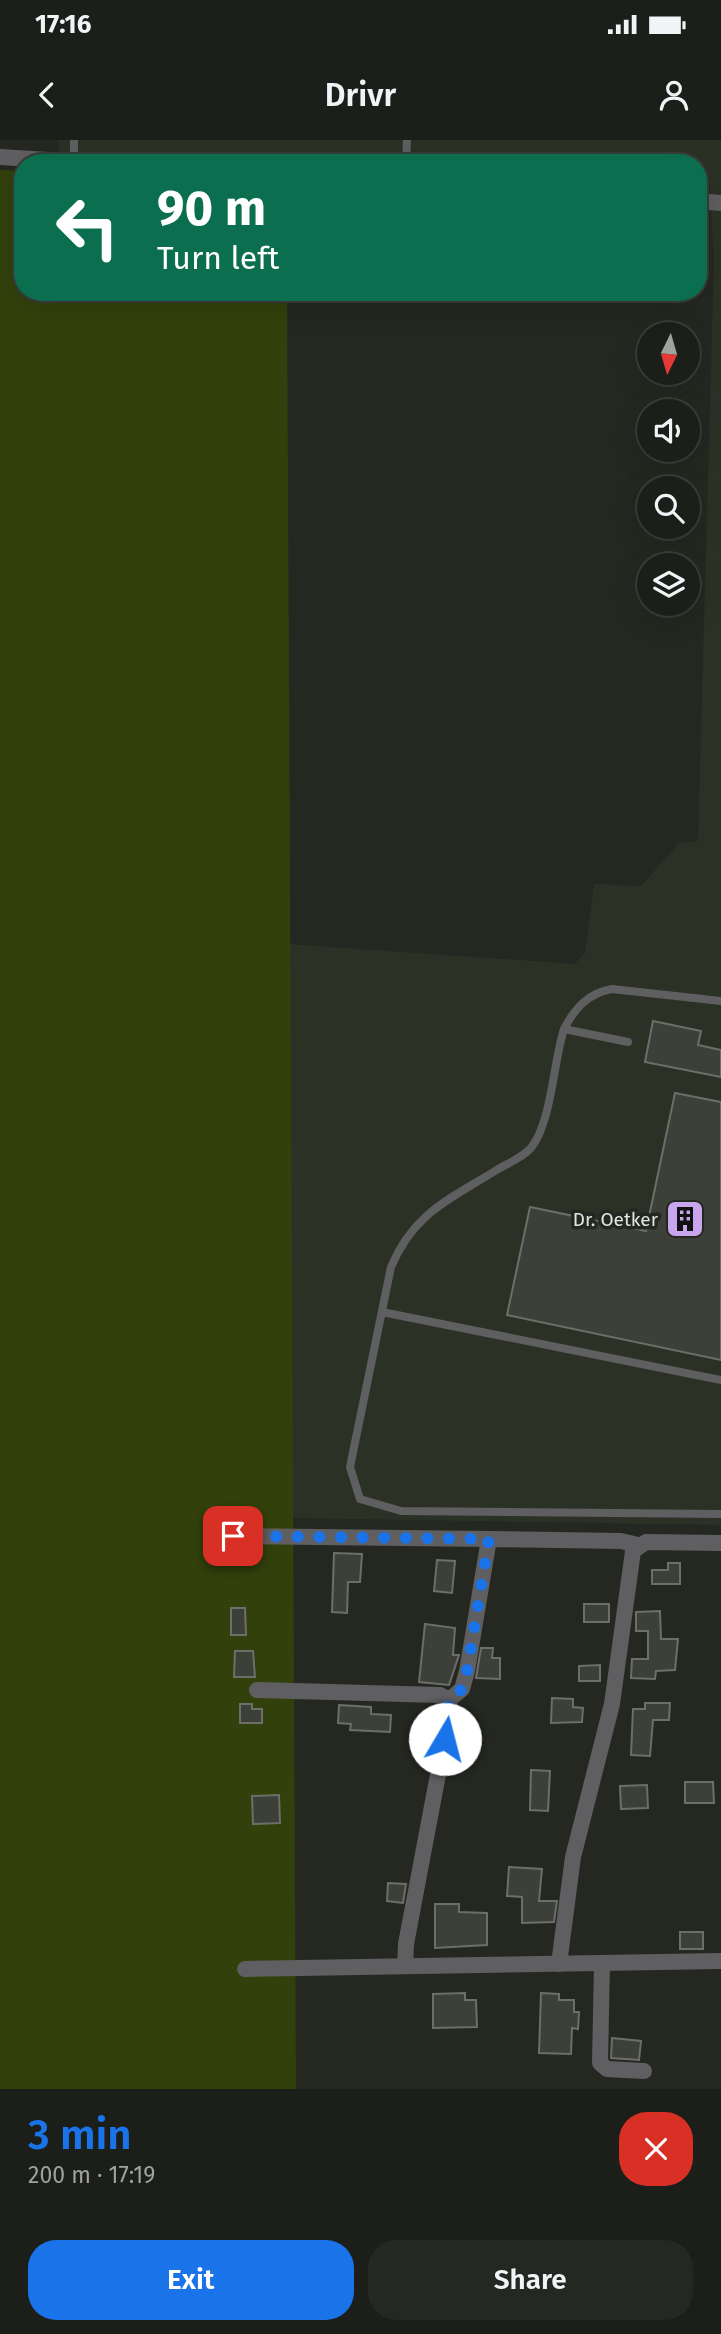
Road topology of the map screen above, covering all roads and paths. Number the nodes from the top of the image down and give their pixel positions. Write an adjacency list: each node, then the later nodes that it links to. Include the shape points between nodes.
1 (721, 1001): 2 (lane, via 612,989 595,992 573,1012)
2 (564, 1029): 3 (lane); 4 (lane, via 536,1141 528,1151 419,1221 401,1241 390,1267)
3 (628, 1042)
4 (382, 1312): 5 (lane); 6 (lane, via 351,1467 360,1499 401,1511)
5 (721, 1380)
6 (721, 1514)
7 (233, 1536): 8 (street)
8 (489, 1539): 10 (street); 12 (street, via 467,1671 462,1689)
9 (721, 1543): 10 (street, via 656,1541)
10 (638, 1545): 14 (street, via 630,1565 612,1704 573,1857)
11 (257, 1690): 12 (street, via 440,1695)
12 (449, 1700): 16 (street)
13 (721, 1961): 15 (street)
14 (559, 1964): 15 (street); 16 (street)
15 (602, 1964): 18 (street, via 600,2063 607,2069)
16 (405, 1966): 17 (street)
17 (245, 1969)
18 (644, 2071)

